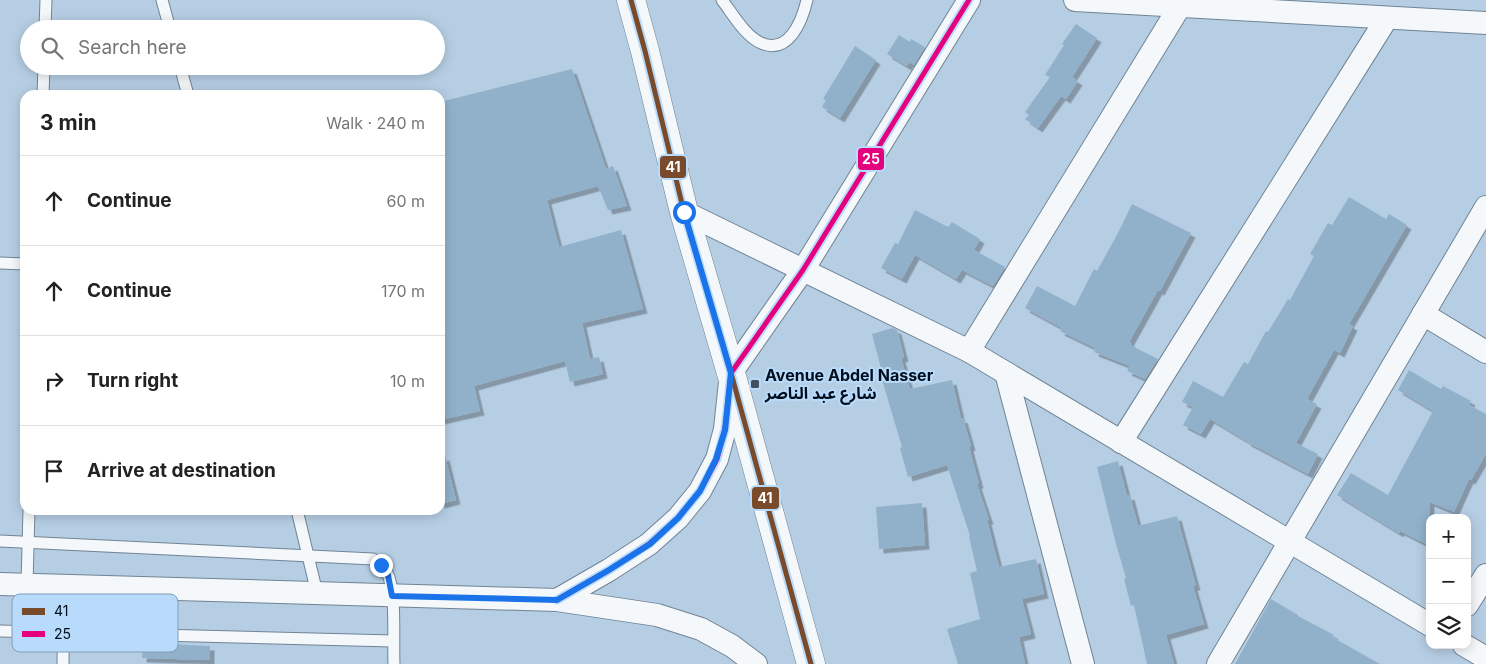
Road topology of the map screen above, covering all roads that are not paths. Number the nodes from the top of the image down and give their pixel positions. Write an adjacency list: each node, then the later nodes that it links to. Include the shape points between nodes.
1 (46, 0): 11 (lane)
2 (162, 0): 12 (lane)
3 (631, 0): 19 (main road)
4 (722, 0): 5 (lane, via 747,32 760,42 772,45 784,43 797,29)
5 (807, 0)
6 (969, 0): 22 (street)
7 (1075, 0): 8 (street)
8 (1101, 1): 9 (street)
9 (1180, 6): 10 (street); 24 (street)
10 (1388, 18): 13 (street); 28 (street)
11 (45, 20)
12 (168, 20)
13 (1486, 24)
14 (44, 75): 16 (lane)
15 (182, 75): 17 (lane)
16 (43, 90)
17 (187, 90)
18 (1486, 207): 23 (street)
19 (684, 212): 22 (street); 26 (main road)
20 (0, 263): 21 (lane)
21 (20, 264)
22 (803, 270): 24 (street); 26 (street)
23 (1423, 314): 25 (street); 33 (street)
24 (969, 351): 27 (street)
25 (1486, 352)
26 (731, 373): 42 (street, via 725,430 716,459 700,491 678,518 650,544); 51 (main road)
27 (1006, 373): 28 (street); 52 (street)
28 (1122, 442): 33 (street)
29 (29, 515): 32 (lane)
30 (298, 515): 34 (lane)
31 (0, 541): 32 (lane)
32 (28, 542): 34 (lane); 37 (lane)
33 (1289, 542): 44 (street); 53 (street)
34 (308, 557): 39 (lane); 41 (lane, via 373,559 388,575)
35 (1486, 575): 43 (street)
36 (0, 584): 37 (street)
37 (27, 584): 38 (street)
38 (64, 585): 39 (street); 40 (lane)
39 (317, 593): 41 (street)
40 (64, 594)
41 (392, 596): 42 (street); 46 (lane)
42 (557, 600): 50 (street, via 657,615 701,629)
43 (1468, 604)
44 (1426, 623)
45 (178, 636): 46 (lane)
46 (393, 640): 49 (lane)
47 (1471, 649): 48 (street)
48 (1486, 658)
49 (394, 664)
50 (756, 664)
51 (812, 664)
52 (1083, 664)
53 (1218, 664)

